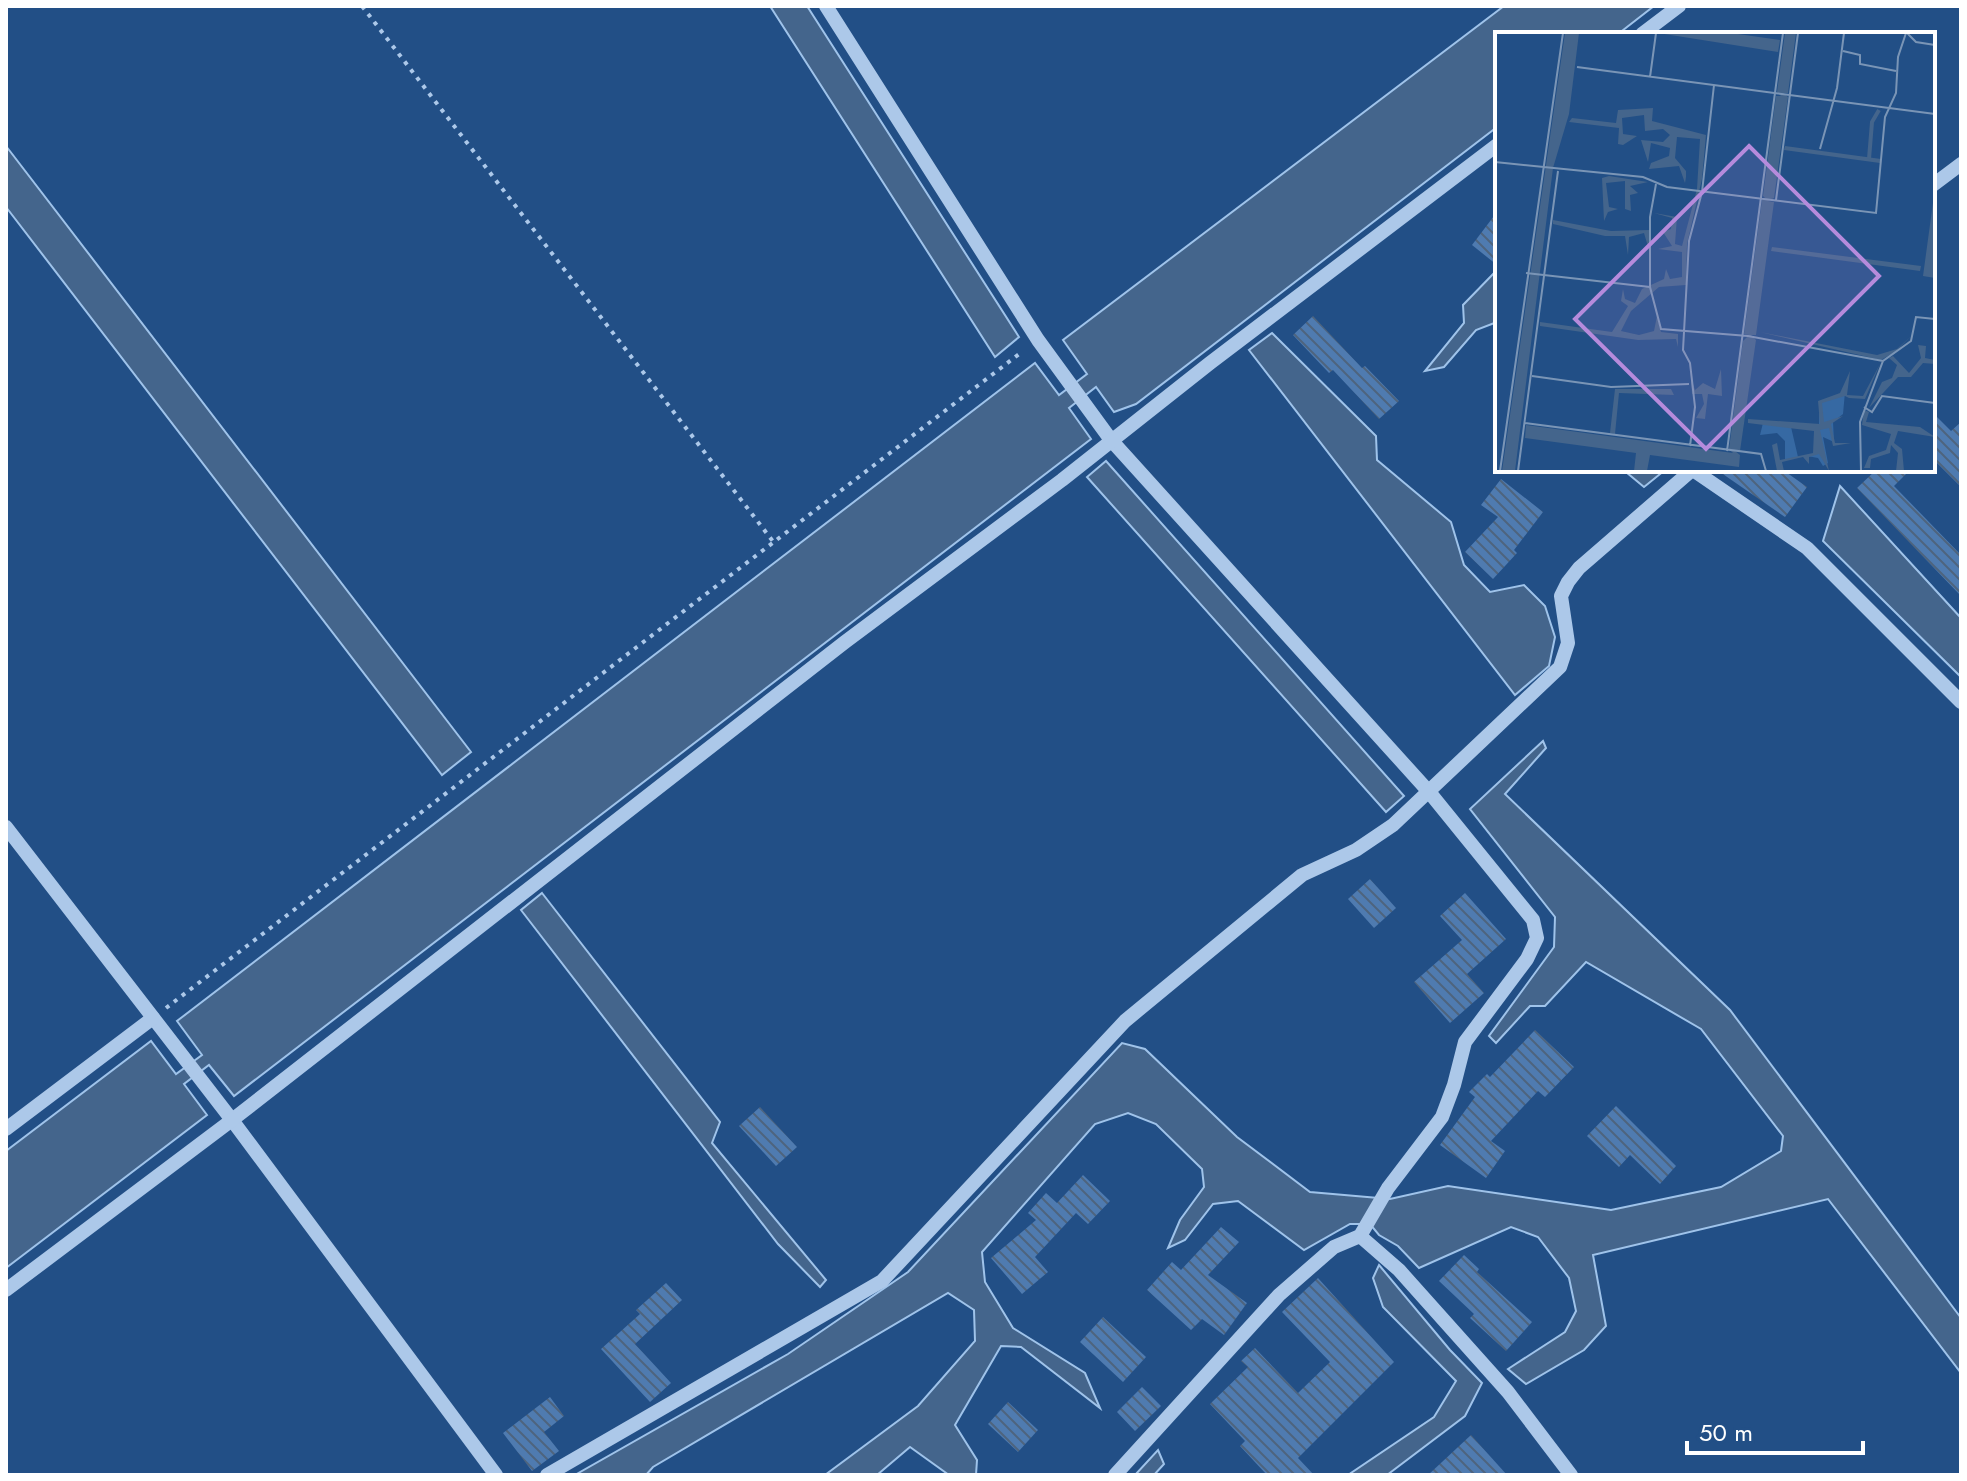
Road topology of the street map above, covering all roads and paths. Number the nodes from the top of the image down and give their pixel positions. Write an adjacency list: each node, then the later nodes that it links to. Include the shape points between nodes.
1 (362, 6): 12 (path)
2 (826, 6): 8 (street)
3 (1679, 6): 4 (street)
4 (1645, 32)
5 (1495, 147): 9 (street)
6 (1961, 164): 7 (street)
7 (1935, 184)
8 (1038, 340): 9 (street); 12 (path)
9 (1111, 440): 14 (street); 17 (street)
10 (1691, 472): 14 (street, via 1579,568 1561,596 1568,643 1560,667)
11 (1696, 472): 13 (street, via 1807,548)
12 (775, 544): 16 (path)
13 (1961, 702)
14 (1430, 793): 19 (street, via 1533,920 1537,938 1465,1042 1442,1117 1388,1188); 22 (street, via 1356,850 1302,875 1125,1021 882,1281)
15 (6, 827): 16 (street)
16 (153, 1018): 17 (street); 18 (street)
17 (232, 1120): 20 (street); 21 (street)
18 (6, 1129)
19 (1360, 1236): 23 (street, via 1334,1247 1279,1295); 24 (street, via 1399,1270 1508,1392)
20 (6, 1290)
21 (496, 1475)
22 (547, 1475)
23 (1115, 1475)
24 (1571, 1475)

